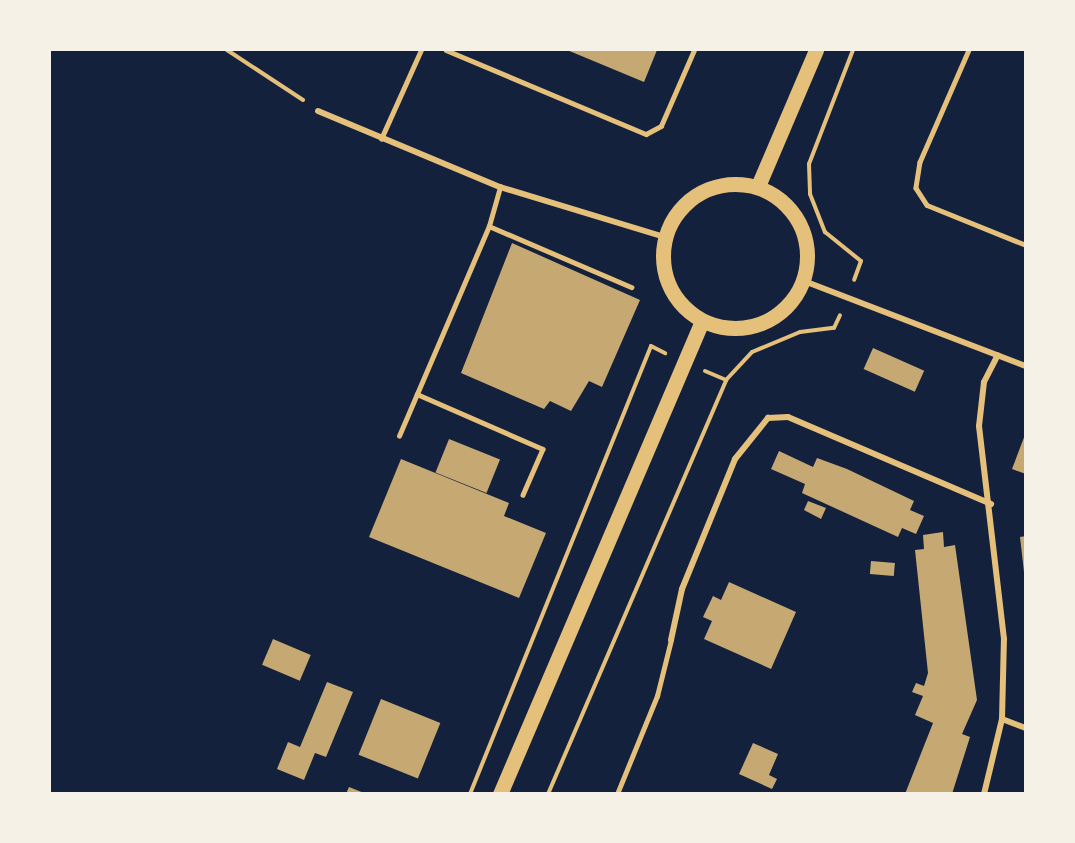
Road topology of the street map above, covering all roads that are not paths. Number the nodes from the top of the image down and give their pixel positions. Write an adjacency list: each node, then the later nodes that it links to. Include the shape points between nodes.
1 (421, 50): 7 (lane)
2 (446, 50): 3 (lane, via 646,134 661,126)
3 (693, 50)
4 (816, 50): 8 (main road)
5 (969, 50): 12 (lane, via 920,162 916,188 927,205)
6 (318, 111): 7 (street)
7 (381, 139): 9 (street)
8 (758, 186): 11 (main road, via 711,187 674,215); 13 (main road, via 795,213 805,234)
9 (500, 188): 10 (lane); 11 (street)
10 (489, 226): 14 (lane); 18 (lane)
11 (664, 237): 15 (main road, via 662,261 668,285 682,306)
12 (1026, 245)
13 (804, 281): 15 (main road, via 787,307 762,324 732,328); 16 (street)
14 (631, 287)
15 (702, 321): 25 (main road)
16 (998, 355): 17 (street); 21 (street, via 984,382 979,426)
17 (1026, 366)
18 (417, 394): 19 (lane); 20 (lane, via 543,449)
19 (399, 436)
20 (523, 495)
21 (991, 504): 22 (street, via 788,417 768,418 735,459 682,589); 23 (street, via 1004,639)
22 (671, 640): 26 (lane, via 657,696)
23 (1002, 718): 24 (street); 27 (street)
24 (1026, 729)
25 (500, 794)
26 (617, 794)
27 (984, 794)

